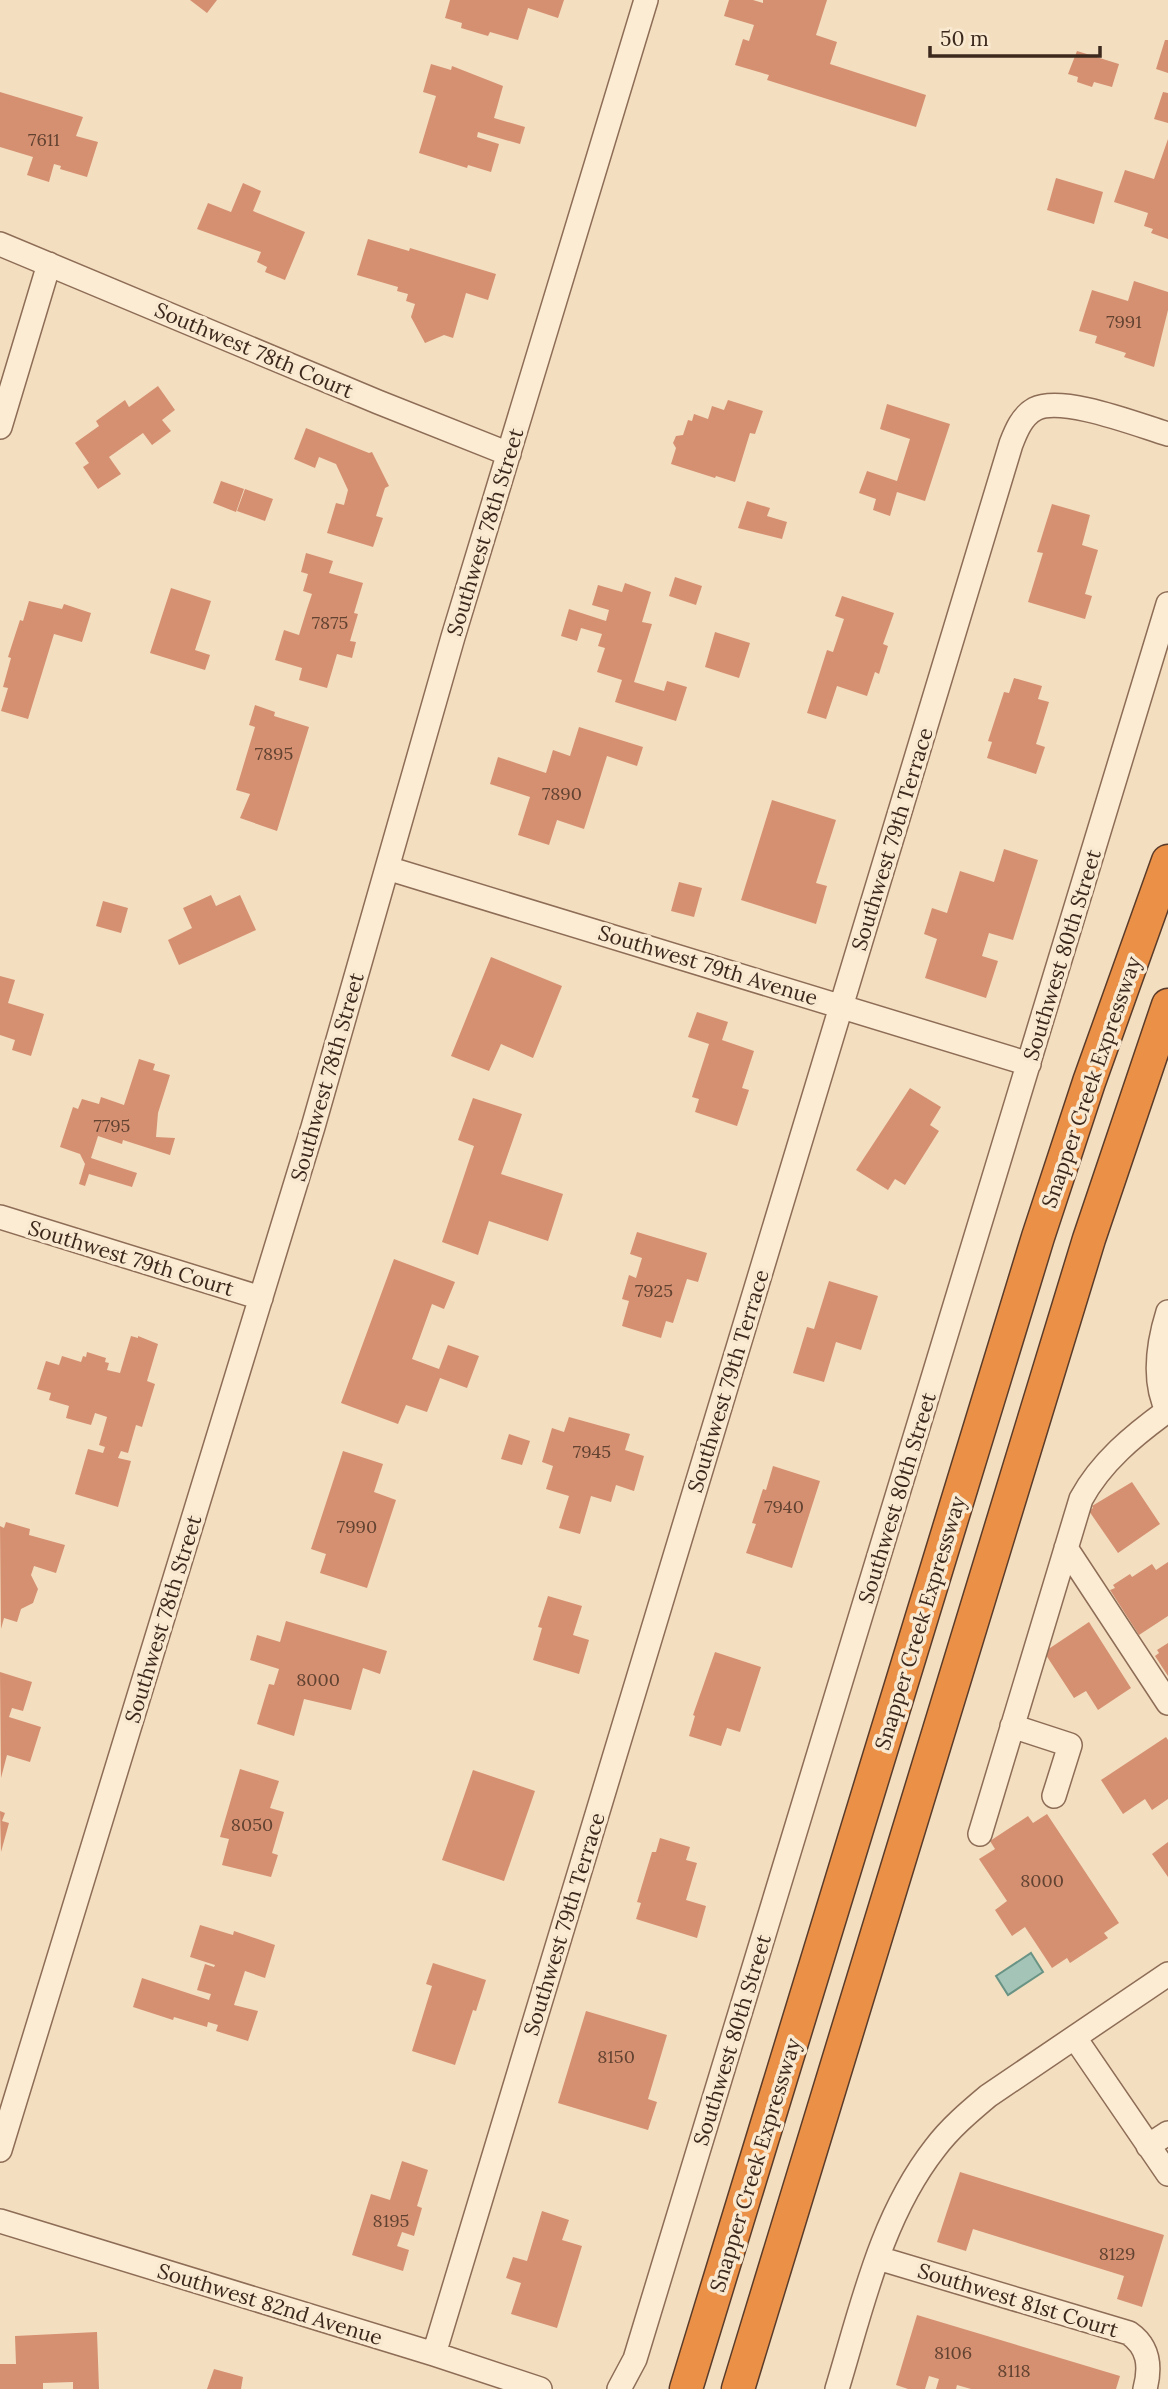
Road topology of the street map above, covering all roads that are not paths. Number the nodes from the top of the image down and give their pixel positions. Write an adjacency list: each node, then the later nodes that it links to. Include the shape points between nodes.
1 (646, 0): 6 (street, Southwest 78th Street)
2 (0, 244): 3 (street, Southwest 78th Court)
3 (49, 264): 4 (street); 6 (street, Southwest 78th Court)
4 (0, 426)
5 (1168, 434): 11 (street, Southwest 79th Terrace, via 1049,404 1030,412 1022,422 1011,444)
6 (509, 454): 9 (street, Southwest 78th Street)
7 (1168, 604): 12 (street, Southwest 80th Street)
8 (1168, 861): 33 (highway, Snapper Creek Expressway, via 1038,1237)
9 (387, 868): 11 (street, Southwest 79th Avenue); 14 (street, Southwest 78th Street)
10 (1168, 1005): 34 (highway, via 1085,1252)
11 (842, 1006): 12 (street, Southwest 79th Avenue); 30 (street, Southwest 79th Terrace)
12 (1029, 1064): 32 (street, Southwest 80th Street, via 635,2359)
13 (0, 1217): 14 (street, Southwest 79th Court)
14 (261, 1298): 26 (street, Southwest 78th Street)
15 (1168, 1311): 16 (street, via 1158,1369)
16 (1168, 1412): 17 (street, via 1095,1475 1081,1499)
17 (1066, 1548): 18 (street); 19 (street)
18 (1168, 1703)
19 (1012, 1726): 20 (street, via 1070,1745); 21 (street)
20 (1054, 1796)
21 (980, 1834)
22 (1168, 1974): 23 (street)
23 (1075, 2039): 25 (street); 29 (street, via 988,2096 946,2135 904,2195)
24 (1168, 2133): 25 (street)
25 (1148, 2146): 27 (street)
26 (0, 2151)
27 (1168, 2174)
28 (0, 2221): 30 (street, Southwest 82nd Avenue)
29 (878, 2258): 35 (street); 36 (street, Southwest 81st Court, via 1129,2333 1147,2356)
30 (434, 2354): 31 (street, Southwest 82nd Avenue)
31 (540, 2389)
32 (619, 2389)
33 (686, 2389)
34 (738, 2389)
35 (836, 2389)
36 (1144, 2389)

